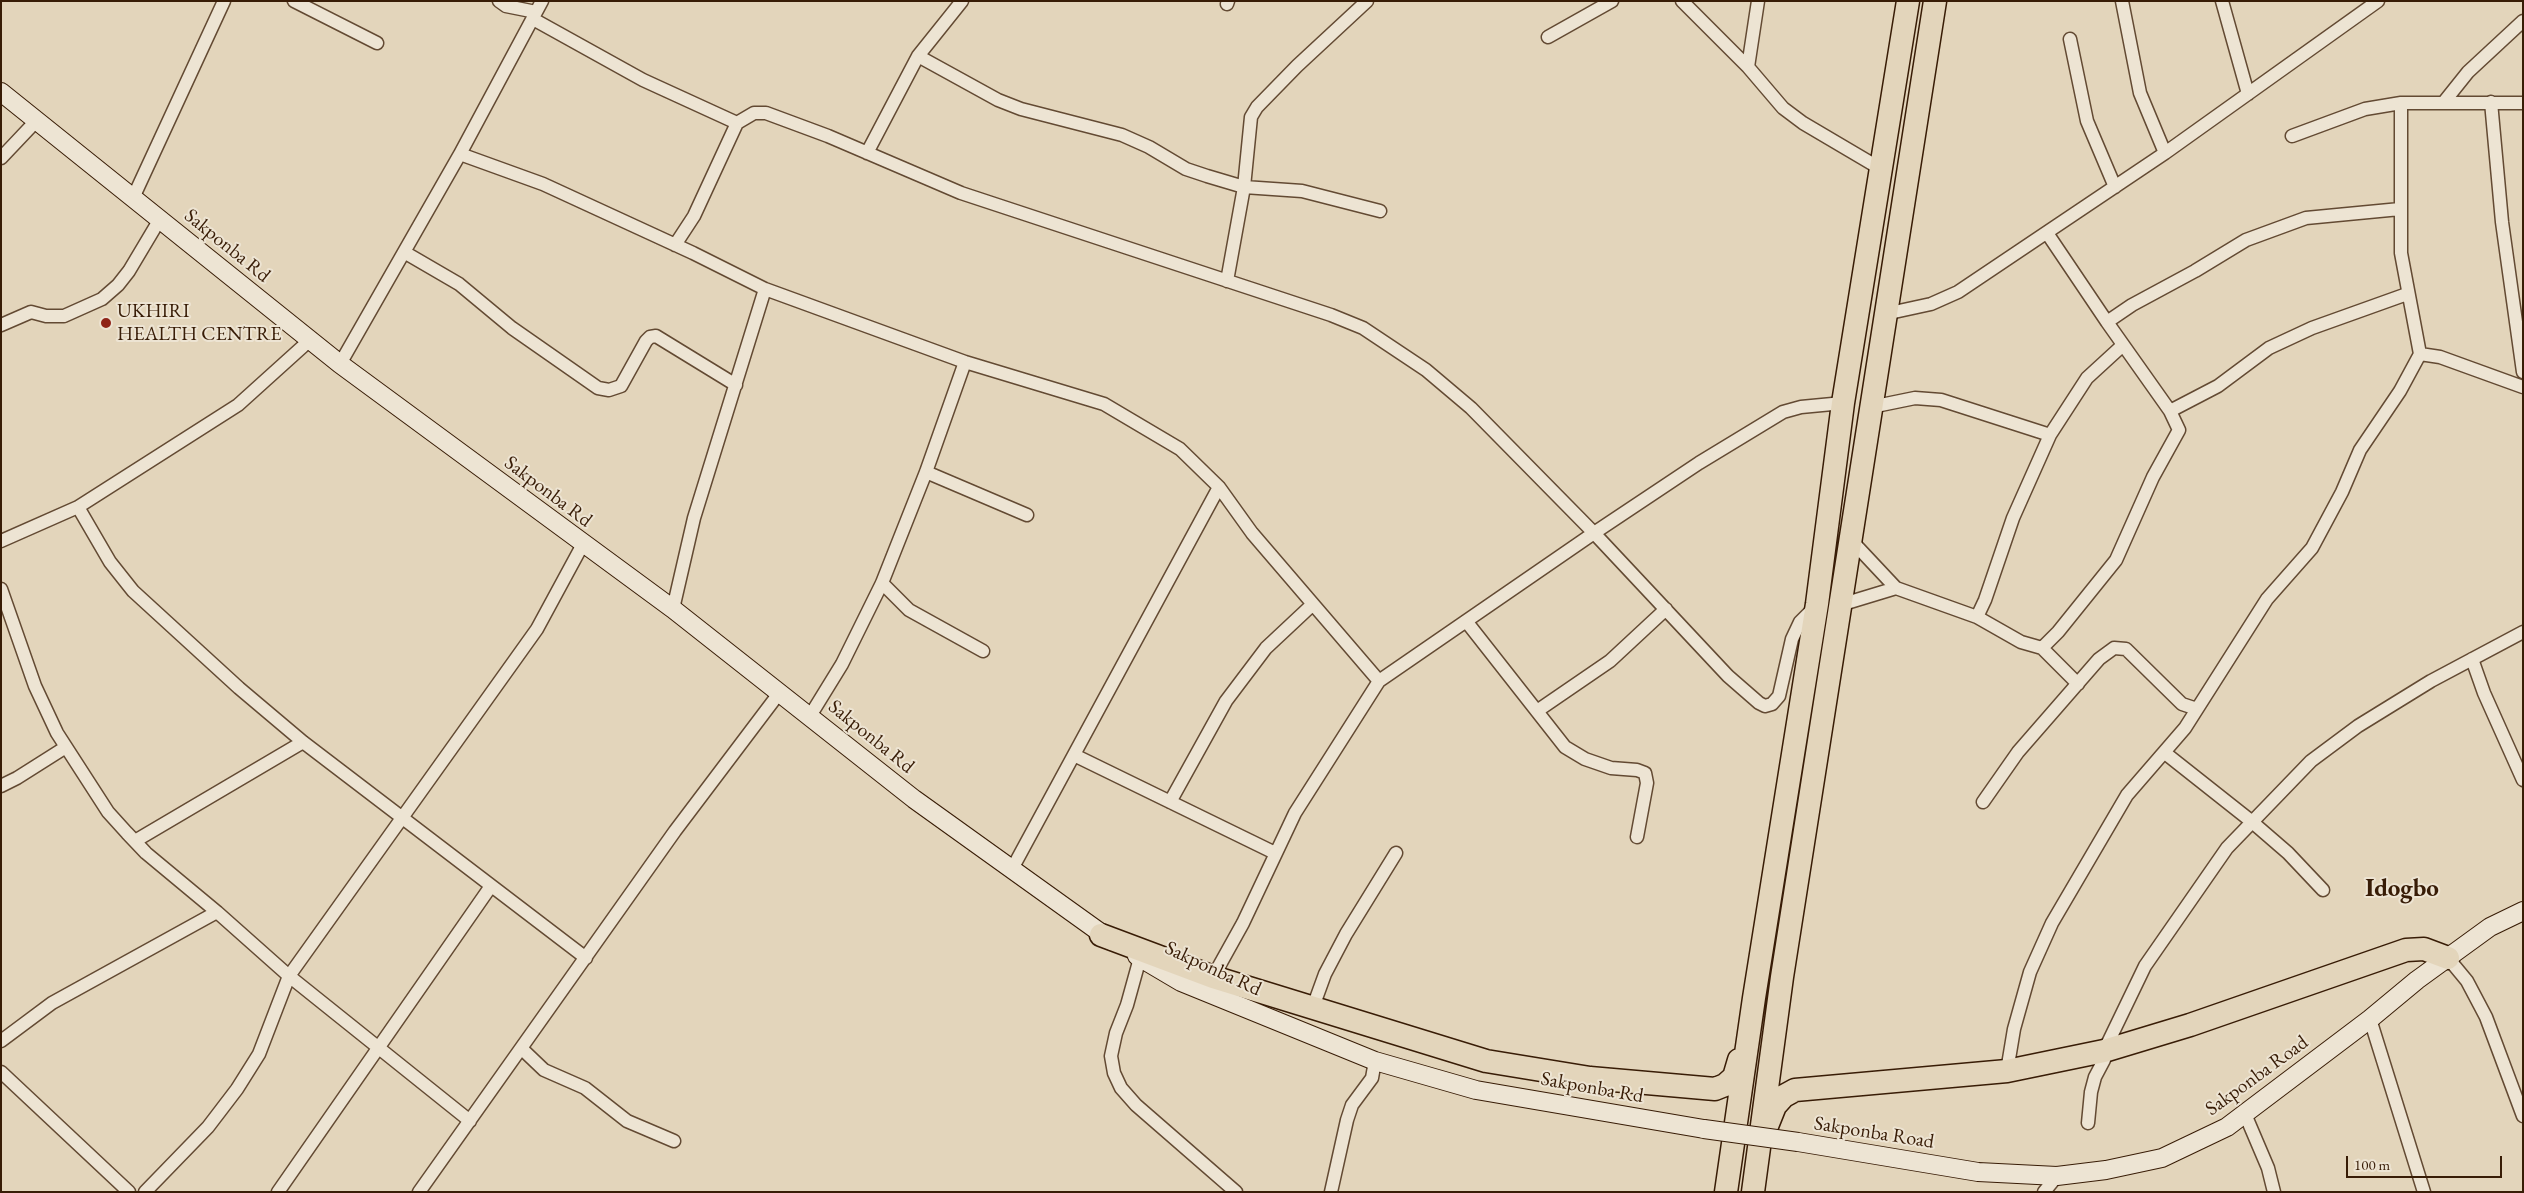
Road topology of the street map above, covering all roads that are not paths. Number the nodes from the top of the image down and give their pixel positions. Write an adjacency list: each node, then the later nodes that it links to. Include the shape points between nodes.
1 (224, 1): 39 (street)
2 (294, 1): 18 (street)
3 (499, 1): 14 (street, via 506,6)
4 (962, 1): 19 (street)
5 (1367, 1): 37 (street, via 1257,107 1251,117)
6 (1612, 1): 16 (street)
7 (1682, 1): 20 (street)
8 (1758, 1): 20 (street)
9 (1908, 1): 27 (highway)
10 (1935, 1): 28 (highway)
11 (2122, 1): 33 (street, via 2140,93)
12 (2222, 1): 22 (street)
13 (2378, 1): 22 (street)
14 (537, 11): 30 (street, via 643,80); 34 (street)
15 (2523, 21): 23 (street, via 2468,72)
16 (1548, 37)
17 (2070, 39): 38 (street, via 2087,121)
18 (377, 43)
19 (918, 56): 32 (street); 37 (street, via 998,100 1122,135 1186,168)
20 (1748, 67): 36 (street, via 1783,108 1796,118)
21 (1, 92): 29 (main road, Sakponba Rd)
22 (2248, 94): 33 (street)
23 (2444, 102): 24 (street); 25 (street)
24 (2491, 102): 26 (street); 57 (street, via 2502,222)
25 (2401, 103): 31 (street, via 2365,109); 40 (street)
26 (2523, 103)
27 (1891, 106): 28 (highway); 36 (highway)
28 (1918, 112): 49 (highway)
29 (37, 120): 35 (street); 39 (main road, Sakponba Rd)
30 (736, 123): 32 (street, via 754,113 766,113); 44 (street, via 694,216)
31 (2292, 136)
32 (867, 153): 46 (street, via 961,193)
33 (2165, 153): 38 (street)
34 (460, 154): 44 (street, via 543,184); 45 (street)
35 (1, 158)
36 (1881, 169): 60 (highway)
37 (1244, 187): 41 (street, via 1302,191); 46 (street)
38 (2115, 187): 43 (street)
39 (133, 198): 42 (main road, Sakponba Rd)
40 (2400, 209): 48 (street, via 2401,253); 50 (street, via 2306,218 2246,240)
41 (1380, 211)
42 (160, 219): 51 (street, via 129,271 102,298 64,316 31,312); 52 (main road, Sakponba Rd)
43 (2047, 233): 49 (street, via 1958,292 1931,304); 50 (street)
44 (676, 245): 47 (street)
45 (404, 252): 56 (street); 58 (street, via 459,284 512,328 598,388 609,390 621,386 646,341 656,336)
46 (1227, 281): 68 (street, via 1363,328 1426,370 1471,408)
47 (765, 290): 55 (street); 58 (street)
48 (2407, 294): 54 (street); 62 (street, via 2312,328 2269,348 2218,386)
49 (1885, 314): 61 (highway)
50 (2107, 322): 53 (street)
51 (1, 325)
52 (310, 340): 56 (main road, Sakponba Rd); 66 (street, via 238,405)
53 (2123, 345): 62 (street); 63 (street, via 2087,378)
54 (2420, 354): 59 (street, via 2440,357); 89 (street, via 2400,391 2360,450 2312,548 2268,599)
55 (965, 362): 64 (street); 65 (street, via 1104,404 1180,450)
56 (340, 364): 71 (main road, Sakponba Rd)
57 (2523, 372)
58 (736, 385): 79 (street, via 694,518)
59 (2523, 387)
60 (1843, 403): 68 (street, via 1784,412 1699,463); 76 (highway)
61 (1871, 407): 63 (street, via 1915,398 1941,400); 69 (highway)
62 (2170, 411): 83 (street, via 2179,430 2153,477 2116,560)
63 (2050, 435): 80 (street, via 2013,518)
64 (926, 472): 67 (street); 72 (street)
65 (1219, 487): 75 (street, via 1252,533); 95 (street)
66 (78, 507): 70 (street); 92 (street, via 110,562 133,591 239,688)
67 (1027, 514)
68 (1594, 533): 78 (street); 81 (street)
69 (1850, 539): 73 (street); 77 (highway)
70 (1, 541)
71 (583, 544): 79 (main road, Sakponba Rd); 100 (street, via 537,629)
72 (882, 582): 84 (street, via 909,610); 91 (street, via 842,664)
73 (1896, 588): 77 (street); 80 (street)
74 (1, 589): 93 (street, via 35,686)
75 (1313, 604): 86 (street); 98 (street, via 1266,648 1226,701)
76 (1817, 604): 78 (street, via 1800,622 1792,638 1780,696 1766,706 1728,676); 117 (highway)
77 (1840, 605): 119 (highway)
78 (1666, 609): 90 (street, via 1610,661)
79 (673, 610): 88 (main road, Sakponba Rd)
80 (1977, 617): 83 (street, via 2020,642)
81 (1466, 621): 86 (street); 90 (street)
82 (2523, 632): 85 (street)
83 (2042, 648): 87 (street)
84 (983, 651)
85 (2472, 659): 96 (street); 101 (street, via 2350,732 2311,761)
86 (1379, 681): 104 (street, via 1300,805)
87 (2078, 684): 89 (street, via 2099,659 2114,648 2126,649 2182,704); 99 (street, via 2018,752)
88 (780, 692): 91 (main road, Sakponba Rd); 112 (street, via 675,831)
89 (2197, 709): 94 (street)
90 (1537, 711): 102 (street, via 1565,747 1585,759 1611,768 1645,773)
91 (810, 716): 106 (main road, Sakponba Rd, via 914,799)
92 (304, 742): 100 (street); 103 (street)
93 (66, 746): 97 (street); 103 (street, via 108,812)
94 (2165, 753): 101 (street); 126 (street, via 2127,795 2052,923 2030,972)
95 (1074, 755): 98 (street); 106 (street)
96 (2523, 780)
97 (1, 786)
98 (1170, 802): 104 (street)
99 (1983, 802)
100 (401, 817): 107 (street); 115 (street)
101 (2251, 821): 108 (street); 124 (street, via 2226,848 2145,966)
102 (1637, 837)
103 (135, 841): 110 (street)
104 (1275, 853): 116 (street)
105 (1396, 853): 118 (street, via 1324,974)
106 (1012, 869): 111 (main road, Sakponba Rd)
107 (491, 886): 112 (street); 122 (street)
108 (2323, 890)
109 (2523, 911): 114 (main road, Sakponba Road, via 2490,927)
110 (217, 912): 115 (street); 121 (street, via 52,1003)
111 (1101, 935): 113 (main road, Sakponba Rd); 116 (highway)
112 (586, 958): 123 (street)
113 (1140, 958): 125 (main road, Sakponba Rd, via 1181,982); 142 (street, via 1116,1033 1111,1056 1114,1073 1121,1088 1136,1105)
114 (2448, 958): 120 (main road, Sakponba Road); 124 (highway, via 2424,949 2406,950 2190,1025); 132 (street, via 2467,981 2486,1017)
115 (289, 976): 122 (street); 139 (street, via 259,1054 237,1089 208,1126)
116 (1213, 977): 118 (highway)
117 (1754, 998): 129 (highway, via 1734,1077); 144 (highway)
118 (1313, 1006): 129 (highway, via 1486,1061 1590,1078)
119 (1777, 1009): 130 (highway, via 1777,1071 1782,1081); 145 (highway)
120 (2370, 1019): 131 (main road, Sakponba Road); 148 (street)
121 (1, 1041)
122 (378, 1047): 133 (street); 140 (street)
123 (522, 1049): 133 (street); 135 (street, via 544,1070 585,1088 627,1121)
124 (2094, 1053): 126 (highway); 128 (street); 128 (street, via 2104,1060)
125 (1375, 1060): 136 (main road, Sakponba Rd, bridge, via 1476,1090); 143 (street, via 1372,1078 1352,1104)
126 (2006, 1071): 130 (highway)
127 (1, 1072): 138 (street)
128 (2095, 1077): 134 (street)
129 (1715, 1089): 144 (highway, via 1726,1095 1731,1116)
130 (1795, 1090): 145 (highway, via 1775,1106 1769,1120)
131 (2245, 1114): 137 (main road, Sakponba Road, via 2228,1127 2162,1158); 147 (street, via 2268,1168)
132 (2523, 1116)
133 (470, 1121): 141 (street)
134 (2088, 1123)
135 (674, 1141)
136 (1798, 1142): 137 (main road, Sakponba Road, via 1978,1172)
137 (2057, 1176): 146 (street)
138 (129, 1192)
139 (144, 1192)
140 (278, 1192)
141 (419, 1192)
142 (1236, 1192)
143 (1332, 1192)
144 (1726, 1192)
145 (1754, 1192)
146 (2044, 1192)
147 (2274, 1192)
148 (2424, 1192)

